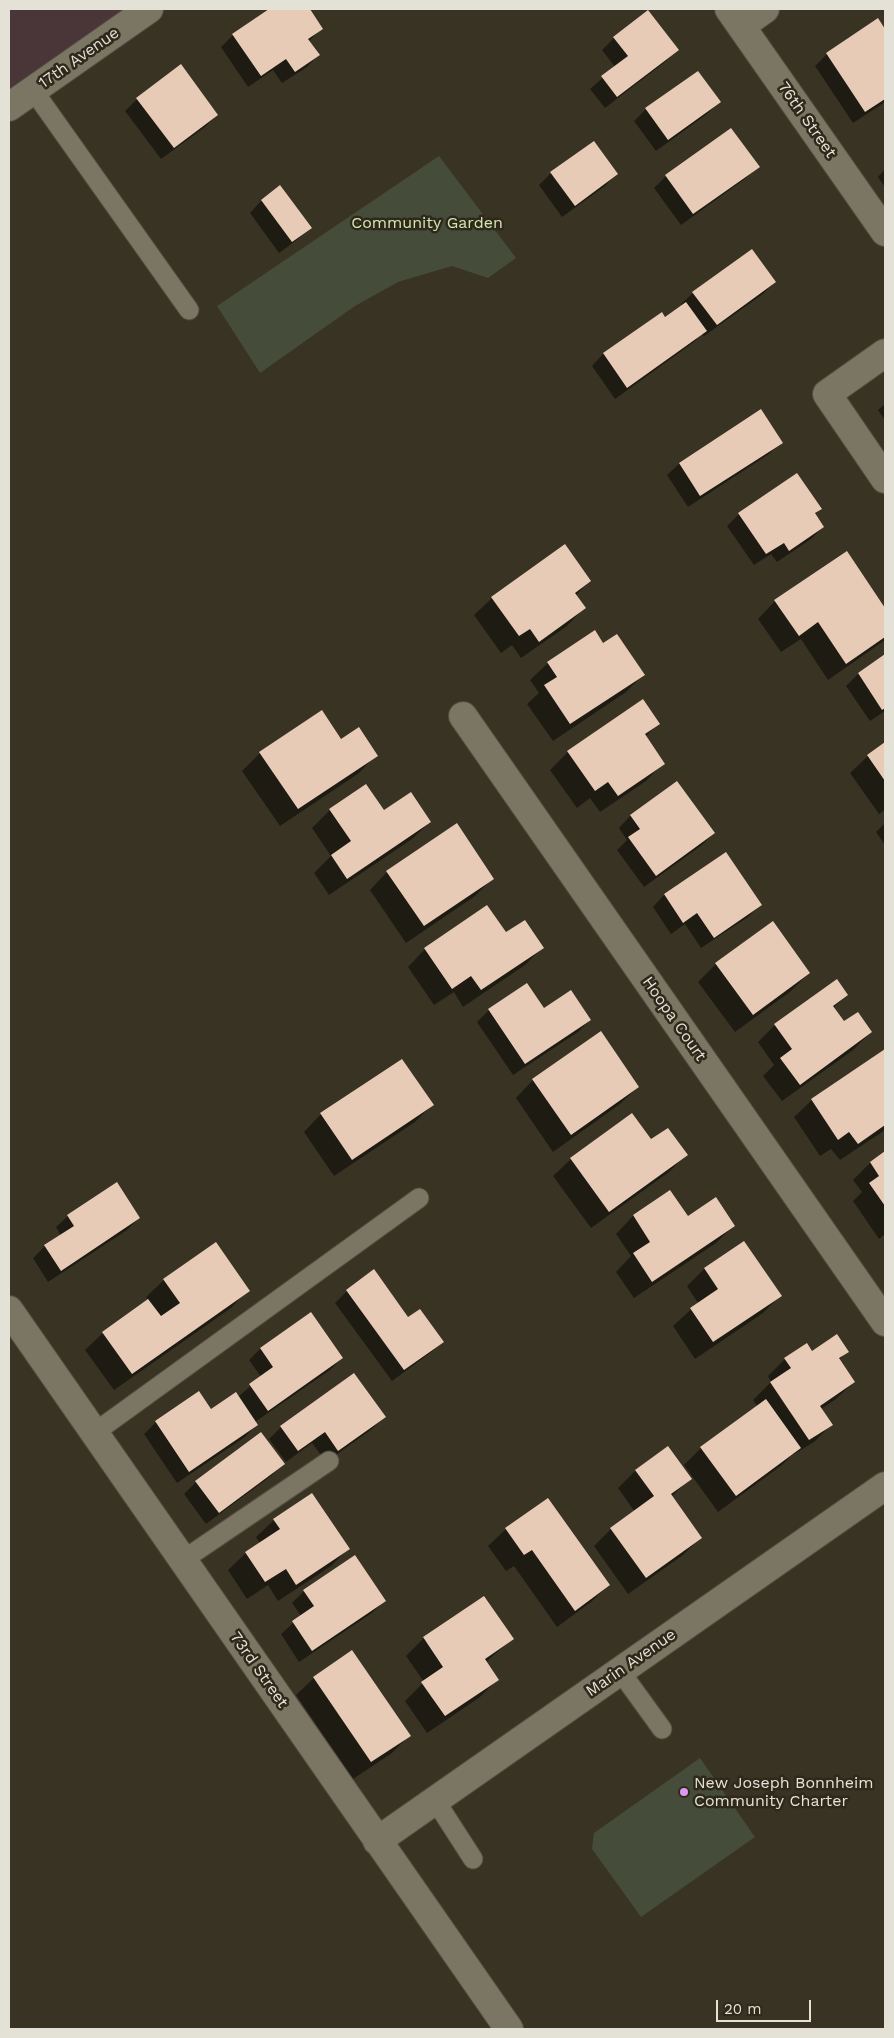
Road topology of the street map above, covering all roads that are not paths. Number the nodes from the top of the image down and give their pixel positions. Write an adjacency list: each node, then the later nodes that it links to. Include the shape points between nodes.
1 (149, 9): 4 (street, 17th Avenue)
2 (765, 9): 3 (street)
3 (735, 17): 6 (street, 76th Street)
4 (33, 90): 5 (street, 17th Avenue); 7 (lane)
5 (9, 107)
6 (885, 232)
7 (189, 310)
8 (885, 353): 9 (street, via 827,394)
9 (885, 479)
10 (463, 716): 13 (street, Hoopa Court)
11 (419, 1198): 14 (lane)
12 (9, 1310): 14 (street, 73rd Street)
13 (885, 1322)
14 (94, 1433): 17 (street, 73rd Street)
15 (329, 1461): 17 (lane)
16 (885, 1486): 18 (street, Marin Avenue)
17 (183, 1560): 21 (street, 73rd Street)
18 (620, 1671): 19 (lane); 20 (street, Marin Avenue)
19 (662, 1729)
20 (435, 1800): 21 (street, Marin Avenue); 22 (lane)
21 (377, 1840): 23 (street, 73rd Street)
22 (473, 1859)
23 (509, 2029)

